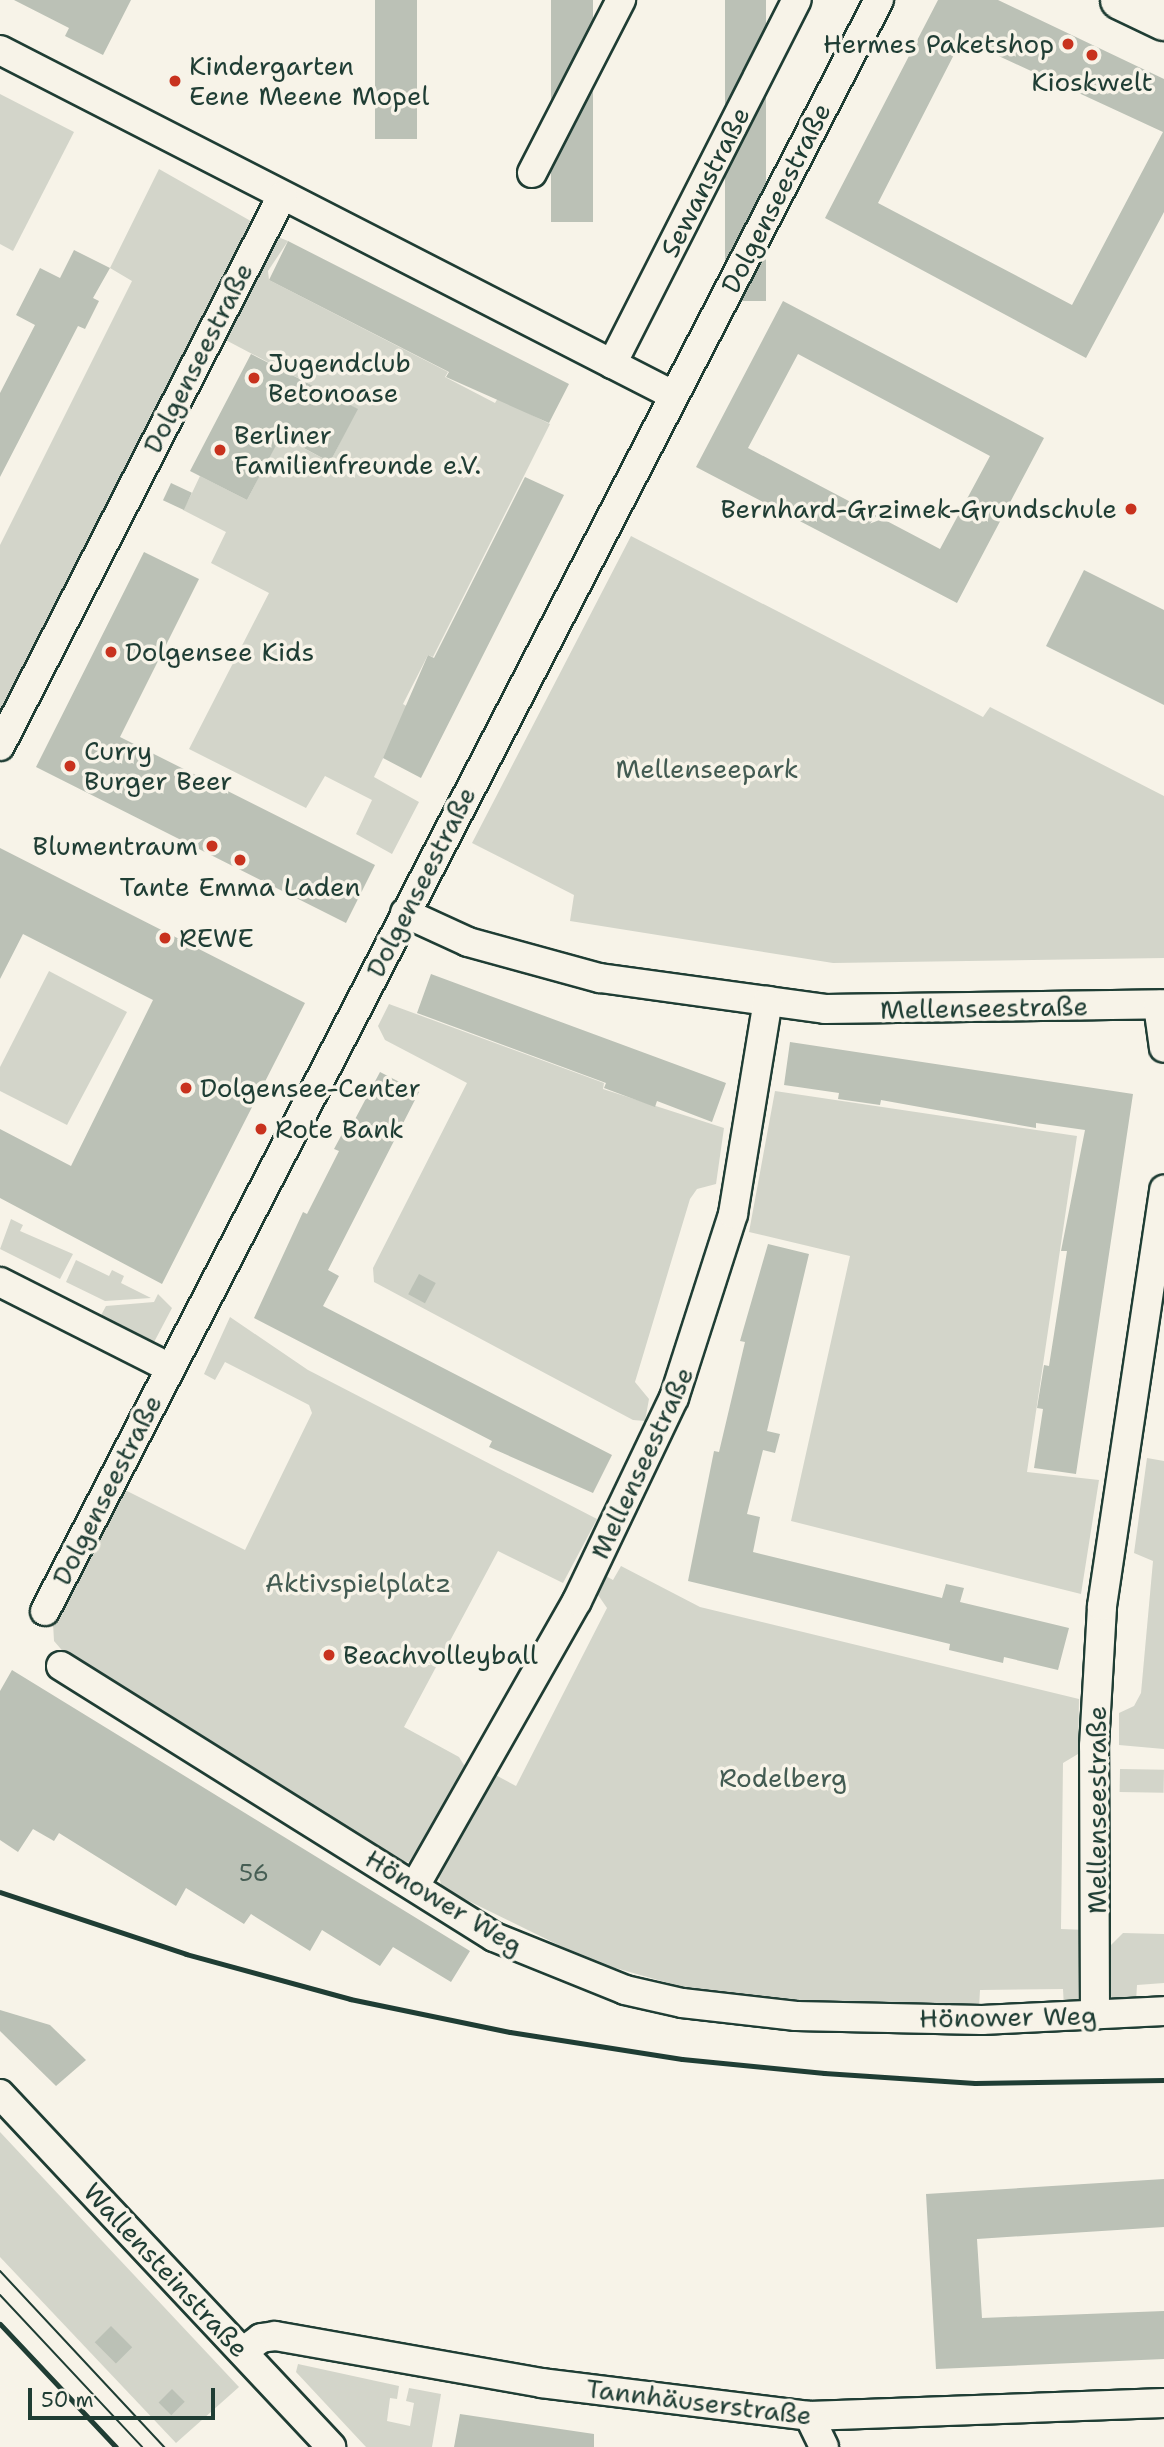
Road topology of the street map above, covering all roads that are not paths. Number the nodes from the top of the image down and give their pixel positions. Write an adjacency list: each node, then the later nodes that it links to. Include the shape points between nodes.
1 (621, 0): 7 (street)
2 (797, 0): 9 (street, Sewanstraße)
3 (879, 0): 10 (street, Dolgenseestraße)
4 (1120, 0): 5 (street)
5 (1164, 21)
6 (0, 50): 8 (street)
7 (532, 173)
8 (282, 196): 9 (street); 11 (street, Dolgenseestraße)
9 (612, 364): 10 (street)
10 (673, 395): 12 (street, Dolgenseestraße)
11 (0, 746)
12 (405, 913): 13 (street, Mellenseestraße, via 468,942 600,978); 18 (street, Dolgenseestraße)
13 (768, 1001): 14 (street, Mellenseestraße, via 825,1009 949,1011); 21 (street, Mellenseestraße, via 733,1214 694,1347 656,1442 577,1601)
14 (1161, 1004): 15 (street, Mellenseestraße)
15 (1164, 1048)
16 (1164, 1190): 23 (street, Mellenseestraße, via 1102,1606 1094,1802)
17 (0, 1282): 18 (street, Dolgenseestraße)
18 (170, 1368): 19 (street, Dolgenseestraße)
19 (45, 1611)
20 (61, 1666): 21 (street, Hönower Weg)
21 (415, 1886): 23 (street, Hönower Weg, via 494,1937 561,1967 682,2003 796,2016 905,2020)
22 (1164, 2011): 23 (street, Hönower Weg)
23 (1095, 2015)
24 (0, 2094): 25 (street, Wallensteinstraße)
25 (244, 2351): 27 (street, Tannhäuserstraße, via 261,2338 275,2336 541,2383); 28 (street, Wallensteinstraße)
26 (1164, 2403): 27 (street, Tannhäuserstraße)
27 (809, 2416): 29 (street)
28 (331, 2447)
29 (824, 2447)

